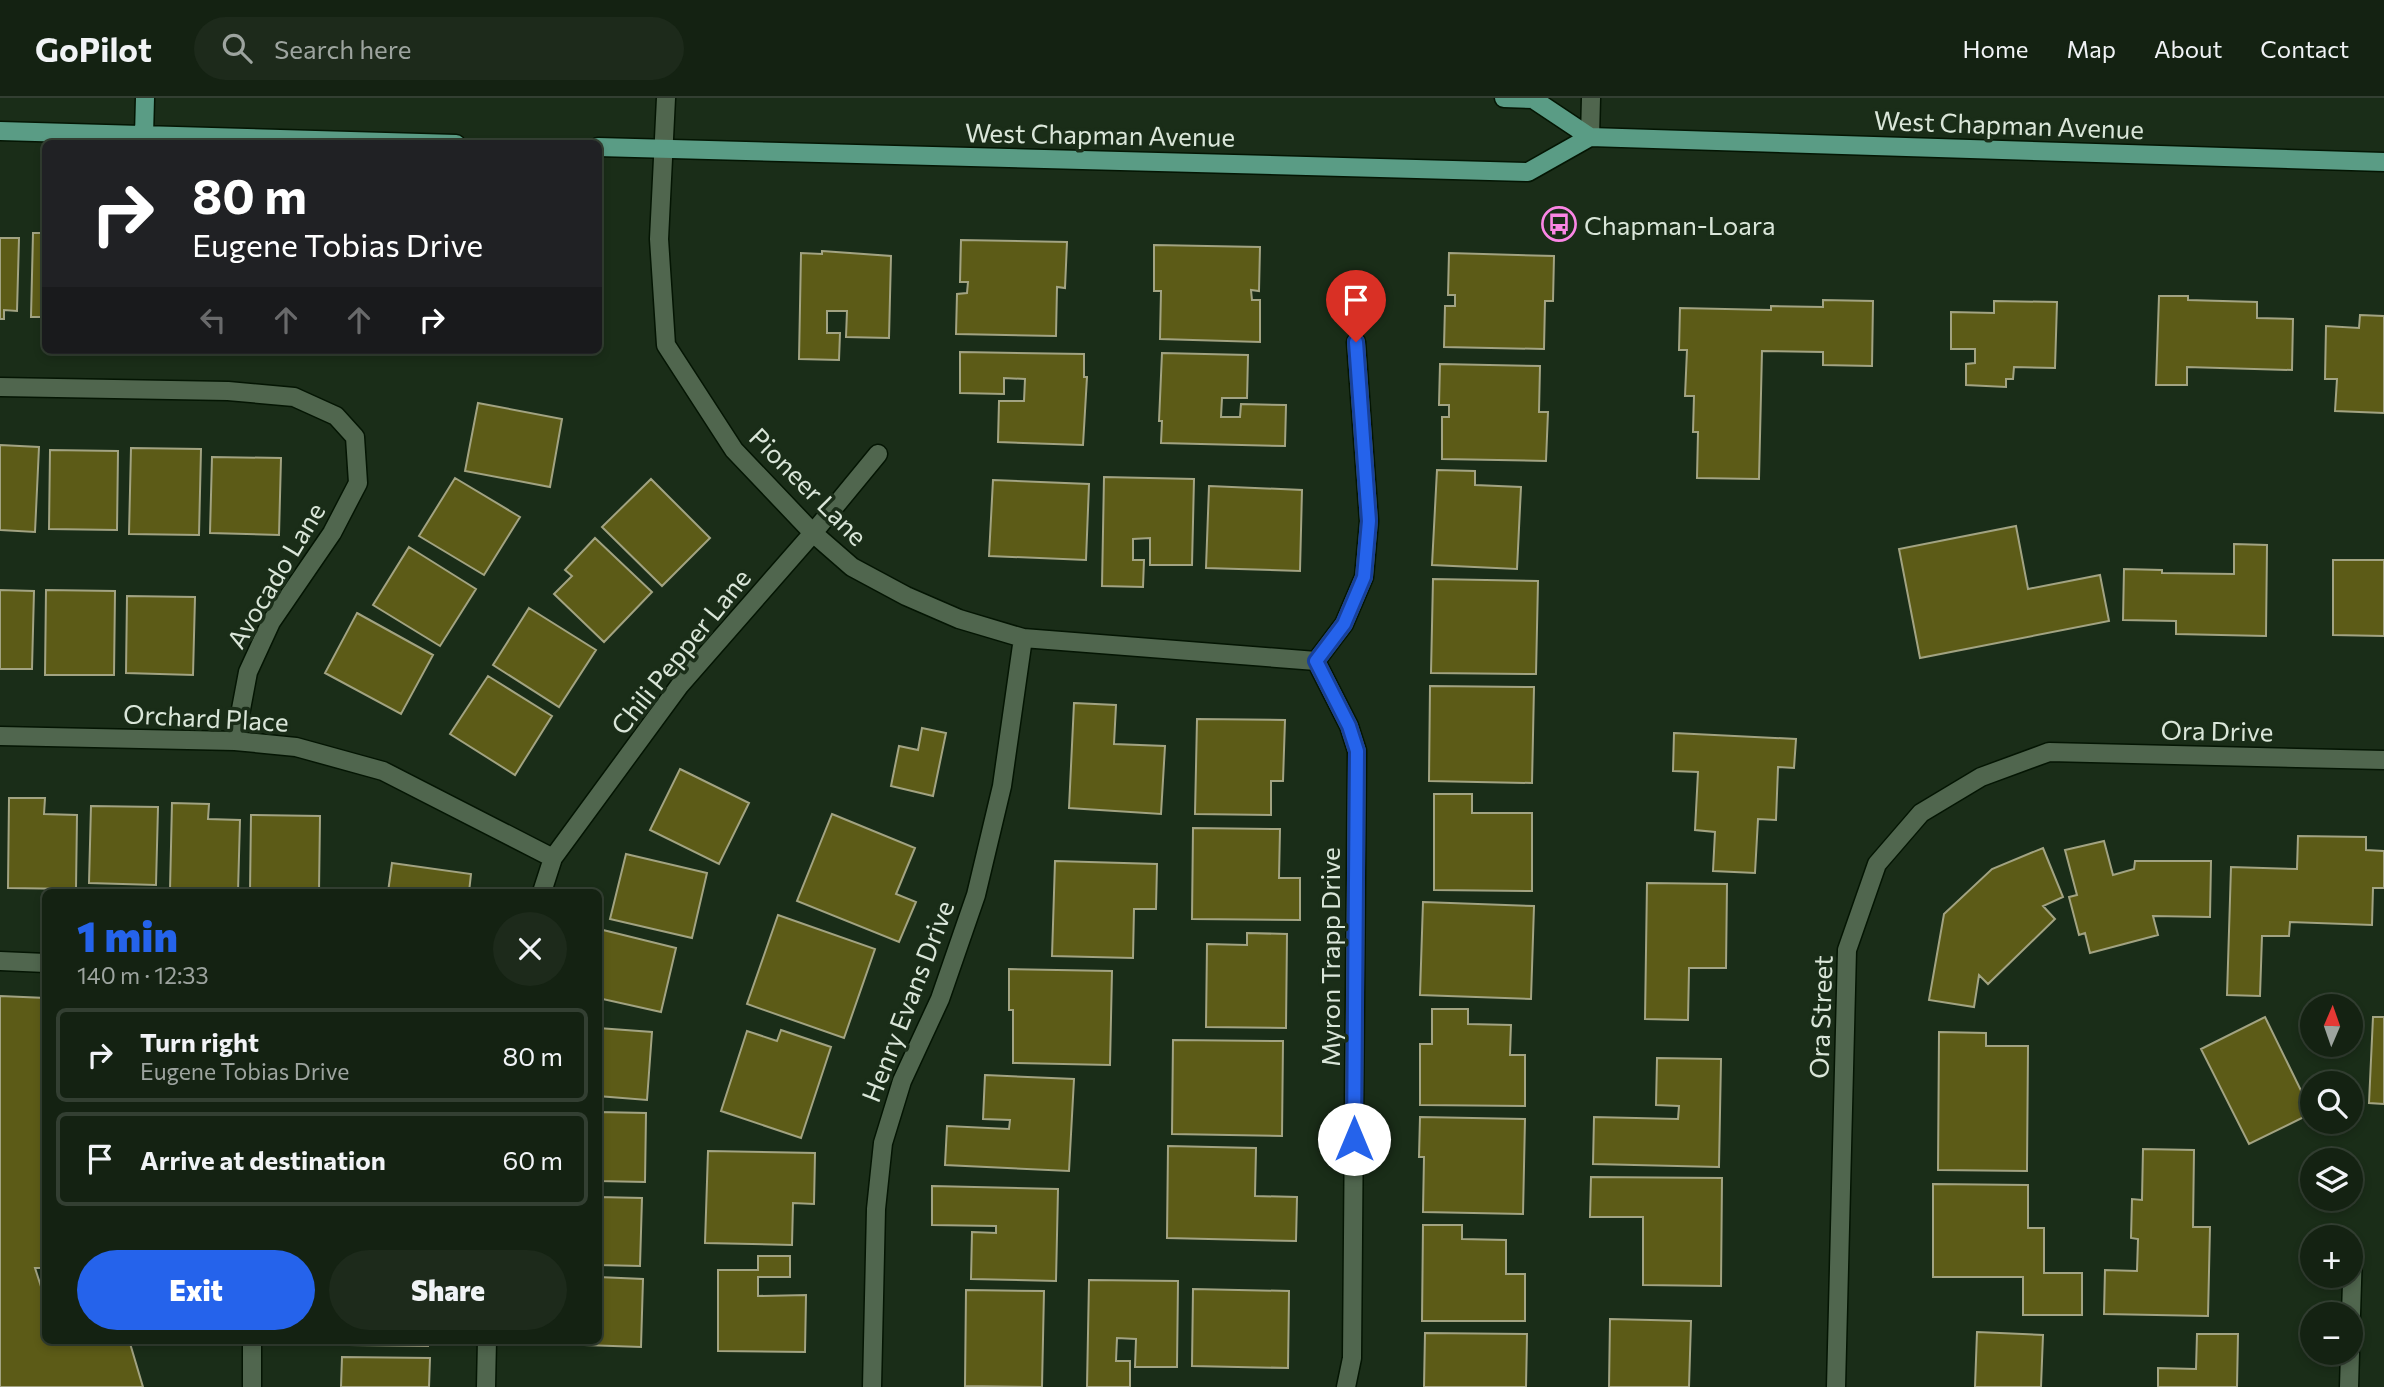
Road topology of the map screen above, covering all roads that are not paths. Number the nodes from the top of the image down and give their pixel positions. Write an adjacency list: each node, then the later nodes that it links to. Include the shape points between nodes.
1 (145, 98): 6 (main road)
2 (666, 98): 10 (street, Pioneer Lane)
3 (1504, 98): 7 (main road, via 1533,99)
4 (1591, 98): 7 (street)
5 (0, 131): 6 (main road)
6 (144, 135): 8 (main road)
7 (1590, 137): 10 (main road, West Chapman Avenue, via 1528,172); 11 (main road, West Chapman Avenue)
8 (317, 140)
9 (602, 147): 10 (main road, West Chapman Avenue)
10 (664, 149): 15 (street, Pioneer Lane, via 659,239 666,345 734,450)
11 (2384, 162)
12 (1356, 342): 17 (street, via 1369,521 1364,577 1344,624)
13 (0, 387): 19 (street, Avocado Lane, via 228,391 294,397 336,416 355,437 358,483 332,533 271,622 248,672)
14 (878, 454): 15 (street, Chili Pepper Lane)
15 (813, 533): 16 (street, Pioneer Lane, via 852,567 906,596 959,620); 22 (street, Chili Pepper Lane, via 680,685)
16 (1023, 638): 17 (street, Pioneer Lane); 31 (street, Henry Evans Drive, via 1002,786 976,895 940,999 902,1081 883,1143 876,1209)
17 (1316, 661): 32 (street, Myron Trapp Drive, via 1357,751 1352,1358)
18 (0, 736): 19 (street, Orchard Place)
19 (235, 741): 22 (street, Orchard Place, via 296,747 383,771)
20 (2049, 752): 21 (street, Ora Drive); 33 (street, Ora Street, via 1981,777 1921,813 1877,864 1847,950)
21 (2384, 760)
22 (553, 858): 23 (street, Chili Pepper Lane)
23 (543, 889)
24 (0, 961): 25 (street)
25 (42, 963)
26 (252, 1344): 29 (street)
27 (487, 1344): 30 (street)
28 (2350, 1365): 34 (street)
29 (252, 1387)
30 (485, 1387)
31 (872, 1387)
32 (1346, 1387)
33 (1836, 1387)
34 (2349, 1387)

